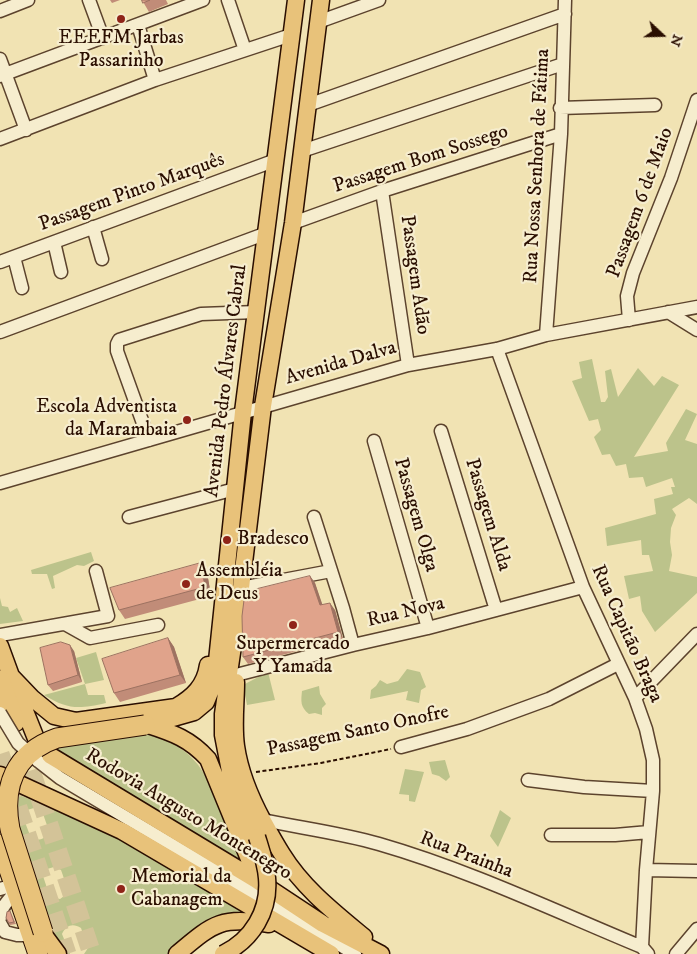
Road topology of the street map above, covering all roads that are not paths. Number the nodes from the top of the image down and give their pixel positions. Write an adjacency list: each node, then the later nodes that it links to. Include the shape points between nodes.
1 (28, 0): 10 (street)
2 (89, 0): 15 (street)
3 (203, 0): 9 (street)
4 (228, 0): 16 (street)
5 (296, 0): 14 (main road, Avenida Pedro Álvares Cabral)
6 (321, 0): 12 (main road, Avenida Pedro Álvares Cabral)
7 (379, 0): 12 (street)
8 (565, 0): 11 (street, Rua Nossa Senhora de Fátima)
9 (178, 4): 13 (street)
10 (0, 11)
11 (565, 14): 18 (street, Rua Nossa Senhora de Fátima); 22 (street)
12 (318, 22): 22 (main road, Avenida Pedro Álvares Cabral)
13 (138, 25): 15 (street); 20 (street)
14 (291, 35): 16 (street); 29 (main road, Avenida Pedro Álvares Cabral)
15 (103, 38): 19 (street)
16 (245, 50): 20 (street)
17 (0, 59): 19 (street)
18 (563, 64): 24 (street, Rua Nossa Senhora de Fátima); 28 (street)
19 (3, 75): 25 (street)
20 (155, 80): 25 (street)
21 (697, 100): 43 (street, Passagem 6 de Maio, via 671,178 632,273 627,296)
22 (308, 105): 28 (main road, Avenida Pedro Álvares Cabral)
23 (655, 105): 24 (street)
24 (560, 108): 26 (street, Rua Nossa Senhora de Fátima)
25 (26, 130): 27 (street)
26 (561, 134): 30 (street, Passagem Bom Sossego); 46 (street, Rua Nossa Senhora de Fátima)
27 (0, 140)
28 (302, 150): 31 (main road, Avenida Pedro Álvares Cabral)
29 (276, 160): 32 (street, Passagem Pinto Marquês); 33 (main road, Avenida Pedro Álvares Cabral)
30 (382, 191): 31 (street, Passagem Bom Sossego); 48 (street, Passagem Adão)
31 (293, 223): 49 (main road, Avenida Pedro Álvares Cabral)
32 (93, 228): 34 (street, Passagem Pinto Marquês); 36 (street)
33 (267, 233): 41 (main road, Avenida Pedro Álvares Cabral); 45 (street)
34 (54, 242): 35 (street, Passagem Pinto Marquês); 38 (street)
35 (14, 257): 37 (street, Passagem Pinto Marquês); 39 (street)
36 (102, 258)
37 (0, 262)
38 (61, 272)
39 (22, 288)
40 (697, 307): 42 (street, Avenida Dalva)
41 (257, 312): 50 (main road, Avenida Pedro Álvares Cabral); 52 (street, via 201,314 119,340 117,351)
42 (668, 312): 43 (street, Avenida Dalva); 44 (street)
43 (630, 320): 46 (street, Avenida Dalva)
44 (697, 330)
45 (0, 332)
46 (546, 335): 47 (street, Avenida Dalva)
47 (497, 349): 48 (street, Avenida Dalva); 61 (street, Rua Capitão Braga)
48 (408, 365): 49 (street, Avenida Dalva)
49 (263, 406): 50 (street, Avenida Dalva); 62 (main road, Avenida Pedro Álvares Cabral)
50 (244, 412): 52 (street, Avenida Dalva); 55 (main road, Avenida Pedro Álvares Cabral)
51 (442, 431): 63 (street, Passagem Alda)
52 (148, 440): 54 (street, Avenida Dalva)
53 (374, 442): 67 (street, Passagem Olga)
54 (0, 483)
55 (235, 490): 56 (street); 58 (main road, Avenida Pedro Álvares Cabral)
56 (129, 517)
57 (314, 517): 60 (street)
58 (228, 553): 74 (main road, via 220,574 203,683 189,699 176,707 89,720 64,720 54,716); 77 (main road, Avenida Pedro Álvares Cabral, via 212,690 206,702 194,712)
59 (96, 571): 65 (street, via 108,616)
60 (331, 571): 62 (street); 70 (street)
61 (584, 587): 63 (street, Rua Nova); 72 (street, Rua Capitão Braga)
62 (241, 588): 64 (main road, Avenida Pedro Álvares Cabral)
63 (496, 610): 67 (street, Rua Nova)
64 (238, 612): 73 (main road); 82 (main road, via 223,714 223,735)
65 (65, 624): 66 (street, via 90,638); 69 (street)
66 (158, 625)
67 (428, 628): 70 (street, Rua Nova)
68 (697, 634): 75 (street)
69 (0, 635)
70 (353, 645): 73 (street, Rua Nova)
71 (0, 646): 74 (main road, Rodovia Augusto Montenegro)
72 (618, 664): 75 (street, Rua Capitão Braga); 78 (street, Passagem Santo Onofre, via 549,699 467,729)
73 (236, 675): 83 (main road, via 236,744 242,774)
74 (6, 678): 76 (highway); 89 (main road, Rodovia Augusto Montenegro, via 37,741 51,756)
75 (635, 698): 81 (street, Rua Capitão Braga, via 653,760)
76 (8, 718): 103 (street, bridge, via 18,742 60,778)
77 (146, 725): 82 (main road, via 173,727 198,739 220,765); 89 (main road, via 187,740 208,759); 95 (highway, bridge, via 66,736 47,742 30,752 15,773 8,797 9,822)
78 (401, 747)
79 (0, 775): 93 (main road, via 122,831)
80 (528, 780): 81 (street, via 584,788)
81 (653, 791): 84 (street, Rua Capitão Braga)
82 (234, 792): 101 (main road, bridge, via 257,837 267,878 267,895 257,925 232,950)
83 (263, 820): 96 (street, Rua Prainha, via 378,844 422,858 472,876); 105 (main road, via 282,855 305,885)
84 (649, 832): 85 (street); 87 (street, Rua Capitão Braga)
85 (551, 835)
86 (0, 844): 90 (highway)
87 (646, 870): 88 (street); 96 (street, Rua Capitão Braga)
88 (697, 871)
89 (258, 881): 104 (main road, Rodovia Augusto Montenegro, via 323,924)
90 (10, 888): 91 (street); 95 (highway)
91 (0, 918)
92 (0, 923): 95 (street, via 5,932)
93 (288, 928): 100 (main road, via 245,920 230,921 207,930); 102 (main road)
94 (697, 929): 106 (street)
95 (40, 934): 97 (highway); 98 (highway); 99 (main road)
96 (646, 952)
97 (38, 954)
98 (51, 954)
99 (58, 954)
100 (177, 954)
101 (223, 954)
102 (331, 954)
103 (355, 954)
104 (381, 954)
105 (385, 954)
106 (676, 954)

